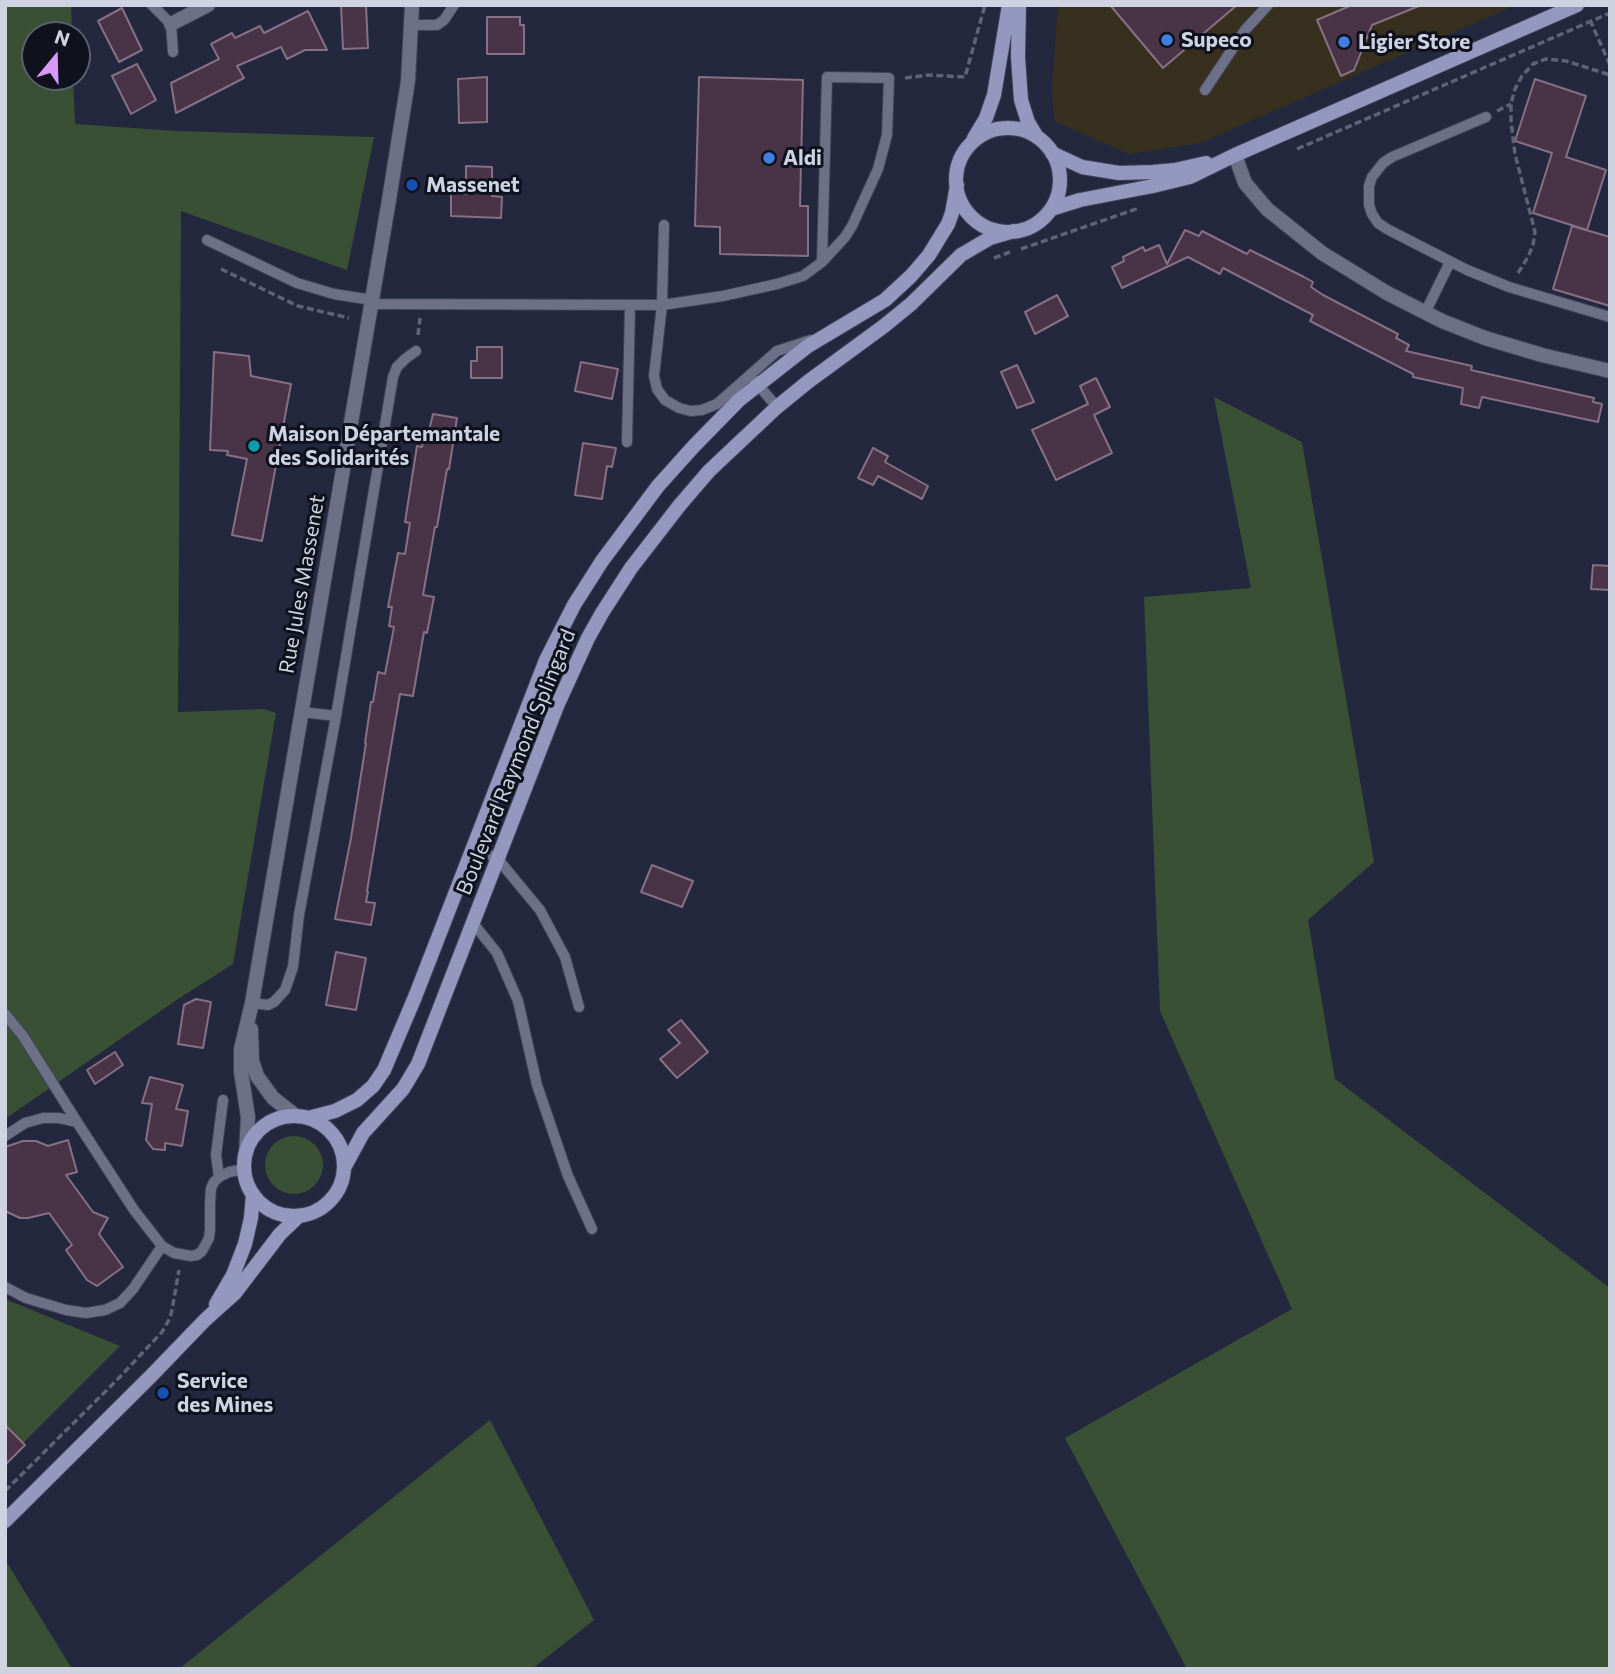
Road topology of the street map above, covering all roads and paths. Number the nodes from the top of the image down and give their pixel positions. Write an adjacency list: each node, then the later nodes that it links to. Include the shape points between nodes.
1 (152, 5): 12 (lane)
2 (208, 5): 12 (street)
3 (412, 5): 13 (street, Rue Jules Massenet)
4 (454, 5): 13 (lane, via 437,25)
5 (985, 5): 17 (path, via 965,77)
6 (1009, 5): 21 (main road, via 994,95)
7 (1019, 5): 20 (main road, via 1021,100)
8 (1268, 5): 18 (lane, via 1245,30)
9 (1577, 5): 24 (main road)
10 (1610, 13): 11 (path)
11 (1590, 22): 15 (path); 22 (path)
12 (171, 24): 14 (lane)
13 (412, 25): 36 (street, Rue Jules Massenet, via 406,99)
14 (173, 52)
15 (1610, 65)
16 (1610, 75): 35 (path, via 1546,59 1533,64 1515,89 1511,104 1515,154 1535,232 1528,257)
17 (889, 78): 32 (lane, via 882,159 852,226); 32 (lane, via 827,78)
18 (1205, 90)
19 (1486, 117): 33 (lane, via 1392,157 1377,169 1369,186 1369,205 1378,223)
20 (1038, 138): 21 (main road, via 1007,128 990,131); 23 (main road)
21 (971, 143): 25 (main road, via 960,160)
22 (1295, 150)
23 (1052, 153): 24 (main road, via 1082,167 1136,173 1175,170); 27 (main road, via 1060,179)
24 (1235, 155): 27 (main road, via 1179,180); 40 (street, via 1250,190 1281,221 1322,253)
25 (957, 185): 29 (main road, via 961,202 975,220 991,229); 45 (main road, Boulevard Raymond Splingard, via 953,213 941,238 886,300)
26 (1143, 207): 31 (path)
27 (1051, 209): 29 (main road, via 1032,226)
28 (664, 225): 38 (lane)
29 (1014, 231): 46 (main road, Boulevard Raymond Splingard, via 990,238 961,255 911,304)
30 (208, 240): 36 (lane, via 297,284)
31 (983, 261)
32 (822, 262): 38 (lane, via 792,280)
33 (1450, 262): 35 (lane); 40 (lane)
34 (221, 269): 42 (path, via 298,306)
35 (1509, 287): 41 (lane)
36 (372, 302): 37 (lane); 48 (street, Rue Jules Massenet)
37 (422, 304): 39 (lane); 43 (path)
38 (662, 305): 39 (lane); 45 (lane, via 654,376 665,400 679,408 702,411)
39 (630, 306): 47 (lane)
40 (1426, 313): 44 (street, via 1502,343)
41 (1610, 317)
42 (349, 318)
43 (416, 351): 49 (lane, via 397,367 393,377)
44 (1610, 371)
45 (753, 380): 46 (lane); 50 (main road, Boulevard Raymond Splingard, via 658,486 587,584 542,667)
46 (777, 407): 51 (main road, Boulevard Raymond Splingard, via 690,492 606,606 556,706)
47 (627, 442)
48 (302, 712): 49 (lane); 53 (street, Rue Jules Massenet)
49 (336, 716): 53 (lane, via 290,975 274,1002)
50 (472, 847): 51 (lane); 57 (main road, Boulevard Raymond Splingard, via 380,1076 358,1100 335,1111)
51 (497, 858): 52 (main road, Boulevard Raymond Splingard); 54 (lane, via 540,910 565,957)
52 (473, 923): 61 (main road, Boulevard Raymond Splingard, via 415,1071 363,1133); 66 (lane, via 497,953 518,1001 537,1085 568,1176)
53 (252, 1003): 57 (street, Rue Jules Massenet, via 254,1069 268,1093); 60 (street, Rue Jules Massenet, via 240,1055 248,1116)
54 (579, 1007)
55 (5, 1014): 58 (lane)
56 (223, 1100): 63 (lane, via 216,1155)
57 (302, 1117): 60 (main road, via 276,1119 262,1127); 61 (main road, via 333,1135)
58 (77, 1122): 59 (lane, via 43,1118); 67 (lane)
59 (5, 1136)
60 (246, 1153): 62 (main road)
61 (344, 1168): 65 (main road, via 330,1200)
62 (244, 1169): 63 (lane); 64 (main road)
63 (219, 1177): 68 (lane, via 211,1188 206,1245 197,1255)
64 (253, 1194): 65 (main road, via 273,1211); 70 (main road, via 241,1254)
65 (299, 1216): 70 (main road)
66 (592, 1229)
67 (162, 1246): 68 (lane); 69 (lane, via 133,1289 105,1310 66,1310)
68 (181, 1255): 71 (path, via 172,1310 162,1332)
69 (5, 1287)
70 (206, 1319): 72 (main road)
71 (5, 1491)
72 (5, 1521)

